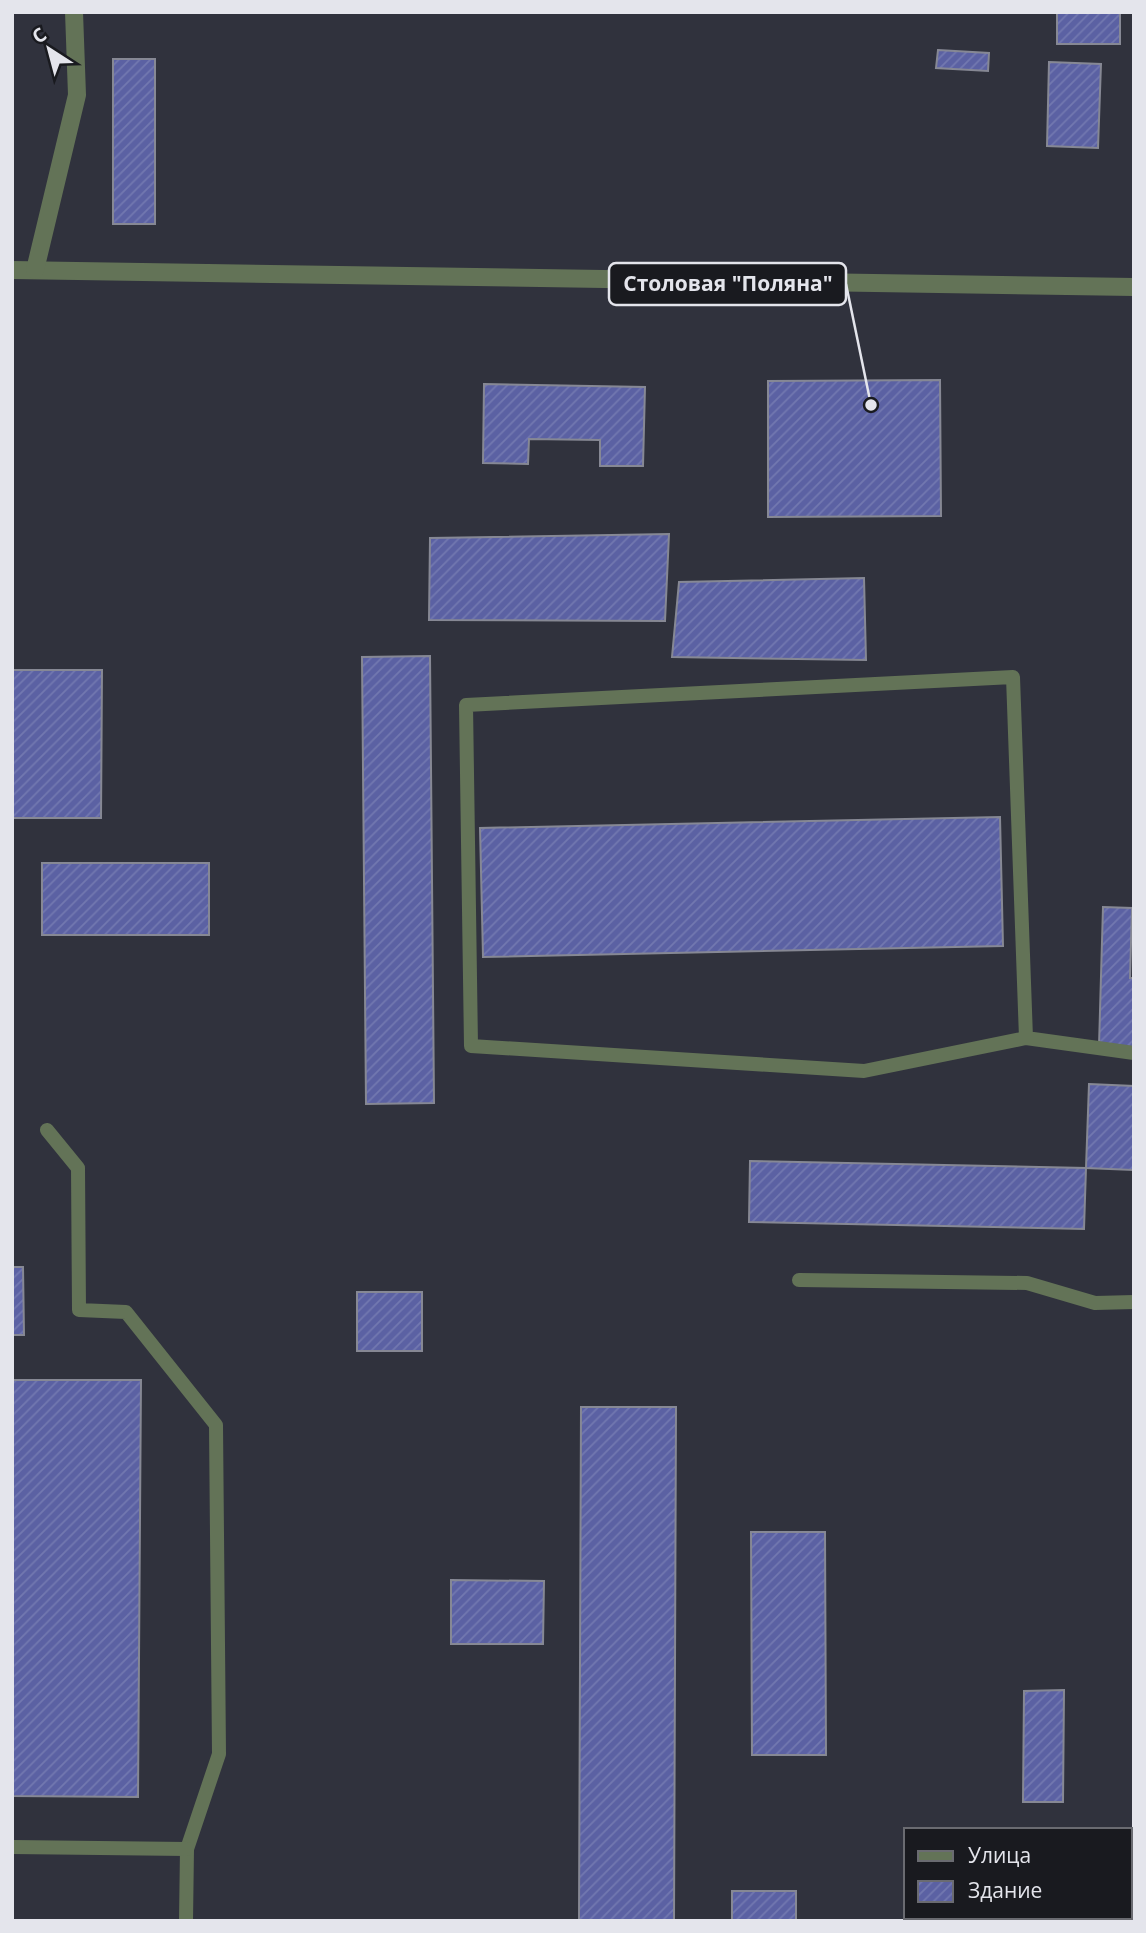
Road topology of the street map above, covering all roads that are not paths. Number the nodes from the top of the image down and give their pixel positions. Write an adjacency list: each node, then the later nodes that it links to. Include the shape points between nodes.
1 (74, 12): 3 (street, via 77,95)
2 (12, 270): 3 (street)
3 (34, 270): 4 (street)
4 (1134, 286)
5 (1026, 1038): 5 (lane, via 1013,677 466,705 471,1046 864,1071); 6 (lane)
6 (1134, 1052)
7 (47, 1130): 11 (lane, via 78,1168 79,1310 126,1312 216,1425 219,1754)
8 (799, 1280): 9 (lane, via 1027,1283 1095,1303)
9 (1134, 1302)
10 (12, 1847): 11 (lane)
11 (187, 1849): 12 (lane)
12 (186, 1921)

